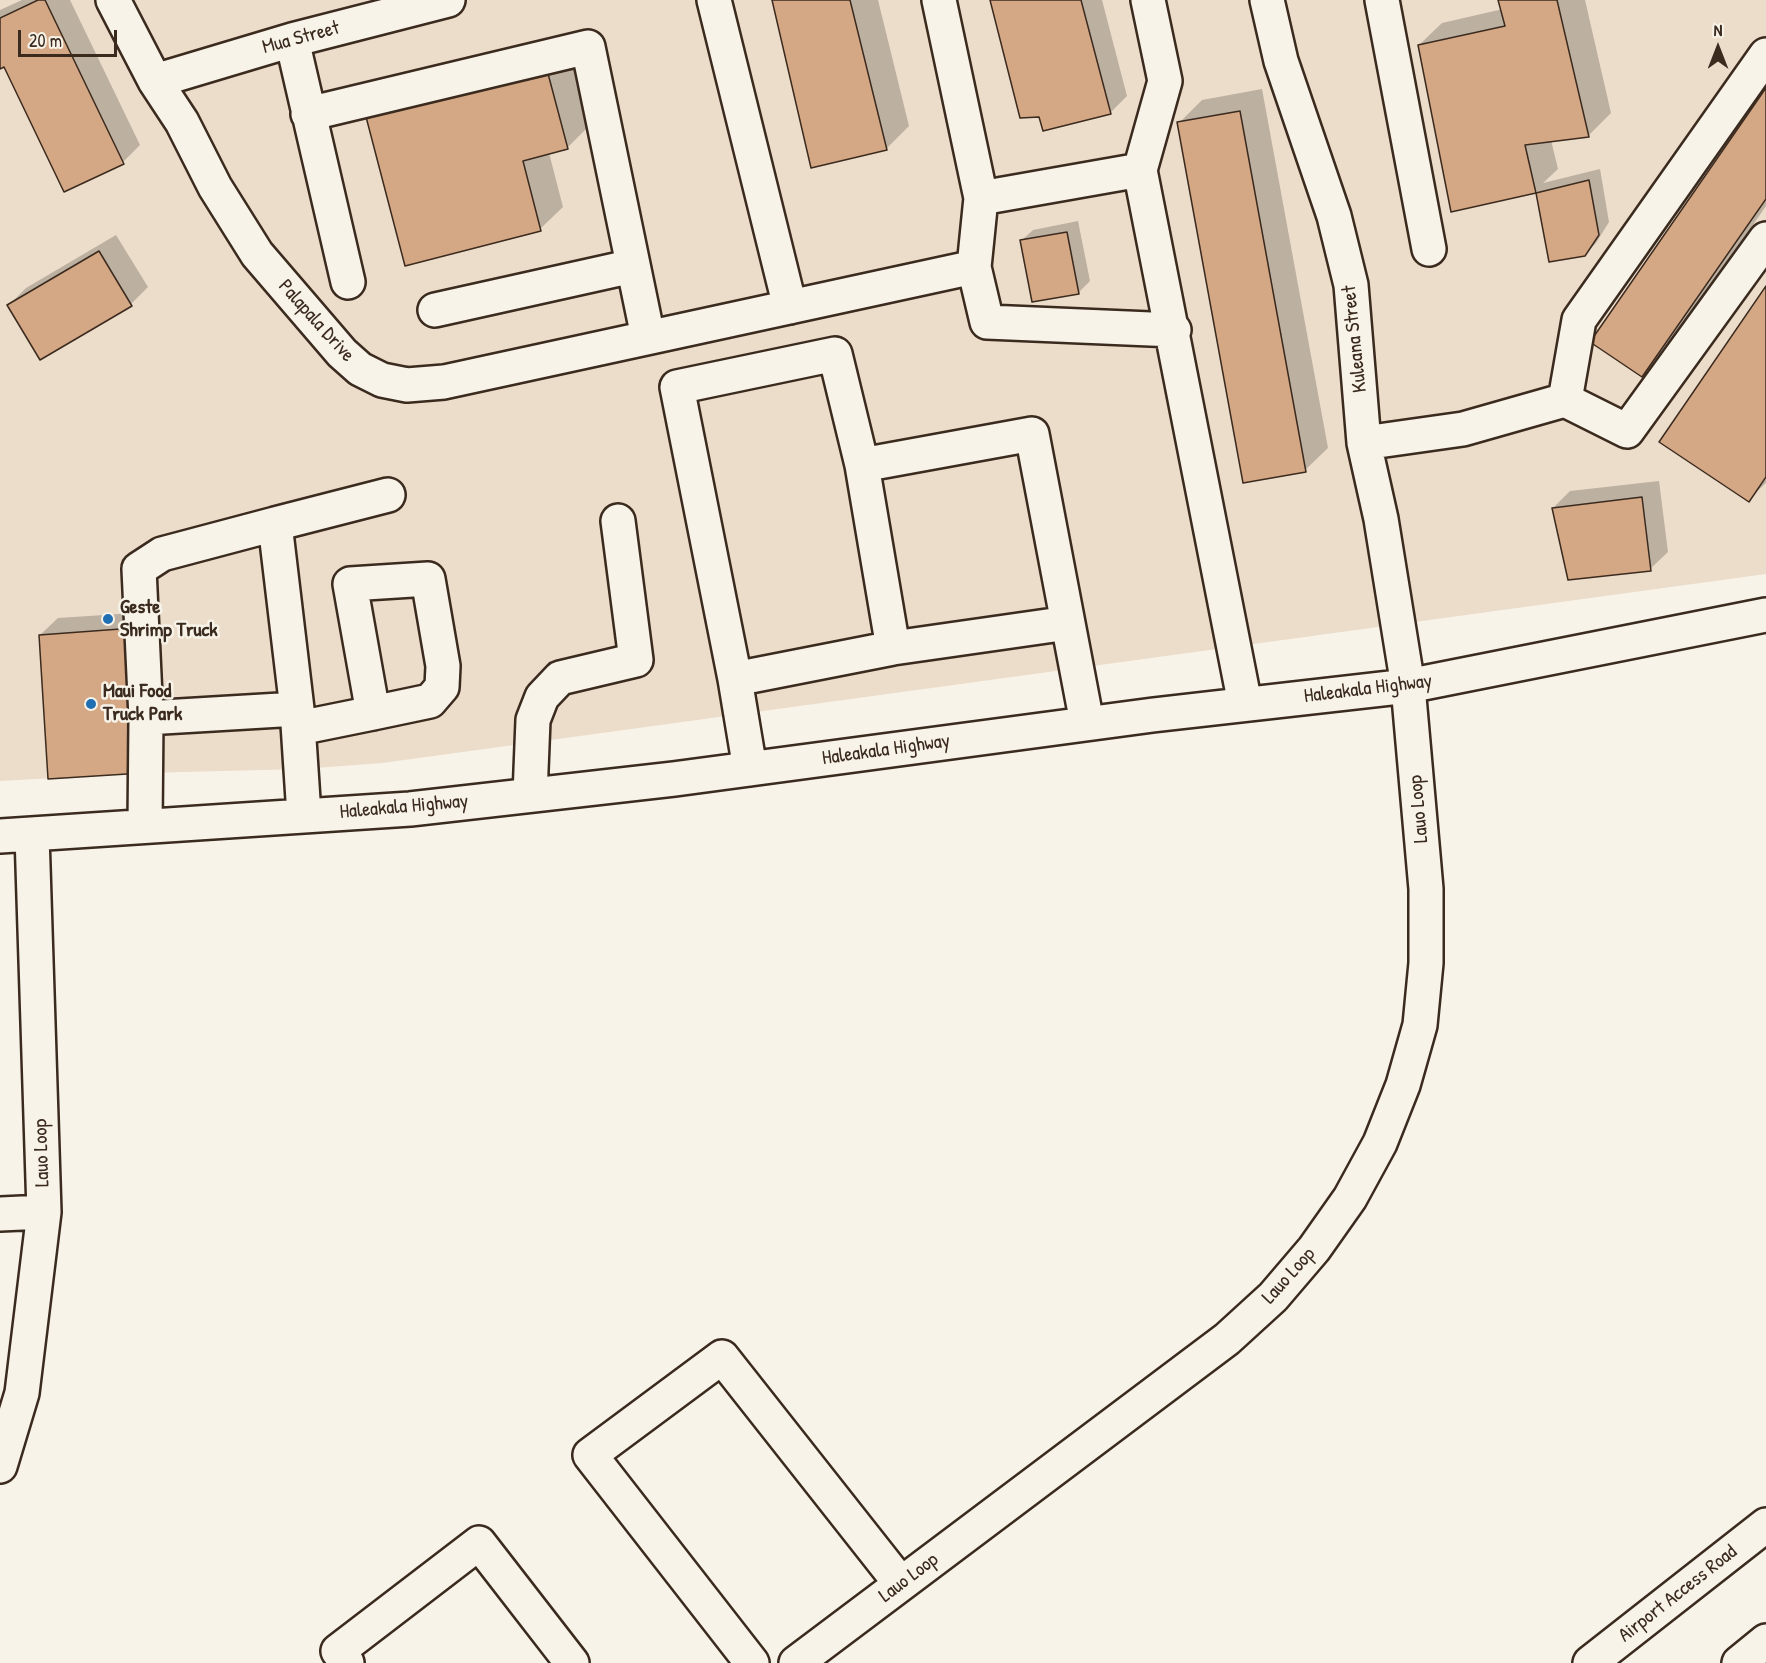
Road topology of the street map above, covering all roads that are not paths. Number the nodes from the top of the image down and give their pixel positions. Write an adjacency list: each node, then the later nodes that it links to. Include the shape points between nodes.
1 (113, 0): 10 (street, Palapala Drive)
2 (448, 0): 8 (street, Mua Street)
3 (714, 0): 19 (street)
4 (939, 0): 13 (street)
5 (1148, 0): 12 (street, via 1165,81)
6 (1267, 0): 24 (street, Kuleana Street, via 1281,61 1344,250 1356,321)
7 (1382, 0): 15 (street)
8 (292, 40): 10 (street, Mua Street); 11 (street)
9 (1766, 55): 23 (street, via 1579,320)
10 (155, 81): 22 (street, Palapala Drive, via 257,254 342,353 371,375 407,385 431,384)
11 (308, 114): 16 (street, via 588,47); 18 (street)
12 (1140, 170): 13 (street); 21 (street)
13 (981, 198): 17 (street)
14 (1766, 239): 23 (street, via 1627,431)
15 (1429, 249)
16 (633, 266): 20 (street); 22 (street)
17 (974, 267): 19 (street, Palapala Drive); 21 (street, via 987,322)
18 (348, 282)
19 (790, 307): 22 (street, Palapala Drive)
20 (435, 310)
21 (1174, 330): 34 (street)
22 (648, 337)
23 (1565, 400): 24 (street, via 1463,429)
24 (1364, 443): 33 (street, Kuleana Street, via 1381,519)
25 (861, 465): 30 (street, via 1032,434); 31 (street); 32 (street, via 835,354 677,387)
26 (388, 495): 28 (street)
27 (618, 521): 40 (street, via 636,660 560,678 542,697 533,720)
28 (275, 524): 36 (street, via 162,554 139,569); 37 (street)
29 (1766, 615): 33 (street, Haleakala Highway)
30 (1068, 623): 31 (street); 38 (street)
31 (893, 648): 32 (street)
32 (735, 679): 39 (street)
33 (1408, 686): 34 (street, Haleakala Highway); 48 (street, Lauo Loop, via 1426,889 1426,963 1420,1025 1403,1085 1380,1143 1350,1198 1314,1250 1273,1297 1227,1339)
34 (1245, 704): 38 (street, Haleakala Highway)
35 (373, 713): 37 (street)
36 (146, 718): 37 (street); 42 (street)
37 (298, 719): 41 (street)
38 (1087, 723): 39 (street, Haleakala Highway)
39 (750, 769): 40 (street, Haleakala Highway)
40 (530, 795): 41 (street, Haleakala Highway, via 410,809)
41 (304, 815): 42 (street, Haleakala Highway)
42 (145, 826): 43 (street, Haleakala Highway)
43 (9, 831): 44 (street, Lauo Loop)
44 (44, 1212): 45 (street); 46 (street, Lauo Loop, via 22,1393)
45 (0, 1214)
46 (0, 1466)
47 (1766, 1525): 54 (street, Airport Access Road)
48 (901, 1584): 52 (street, via 722,1357 590,1455); 53 (street, Lauo Loop)
49 (1766, 1641): 55 (street)
50 (347, 1663): 51 (street, via 338,1651 479,1543)
51 (572, 1663)
52 (752, 1663)
53 (796, 1663)
54 (1590, 1663)
55 (1739, 1663)

